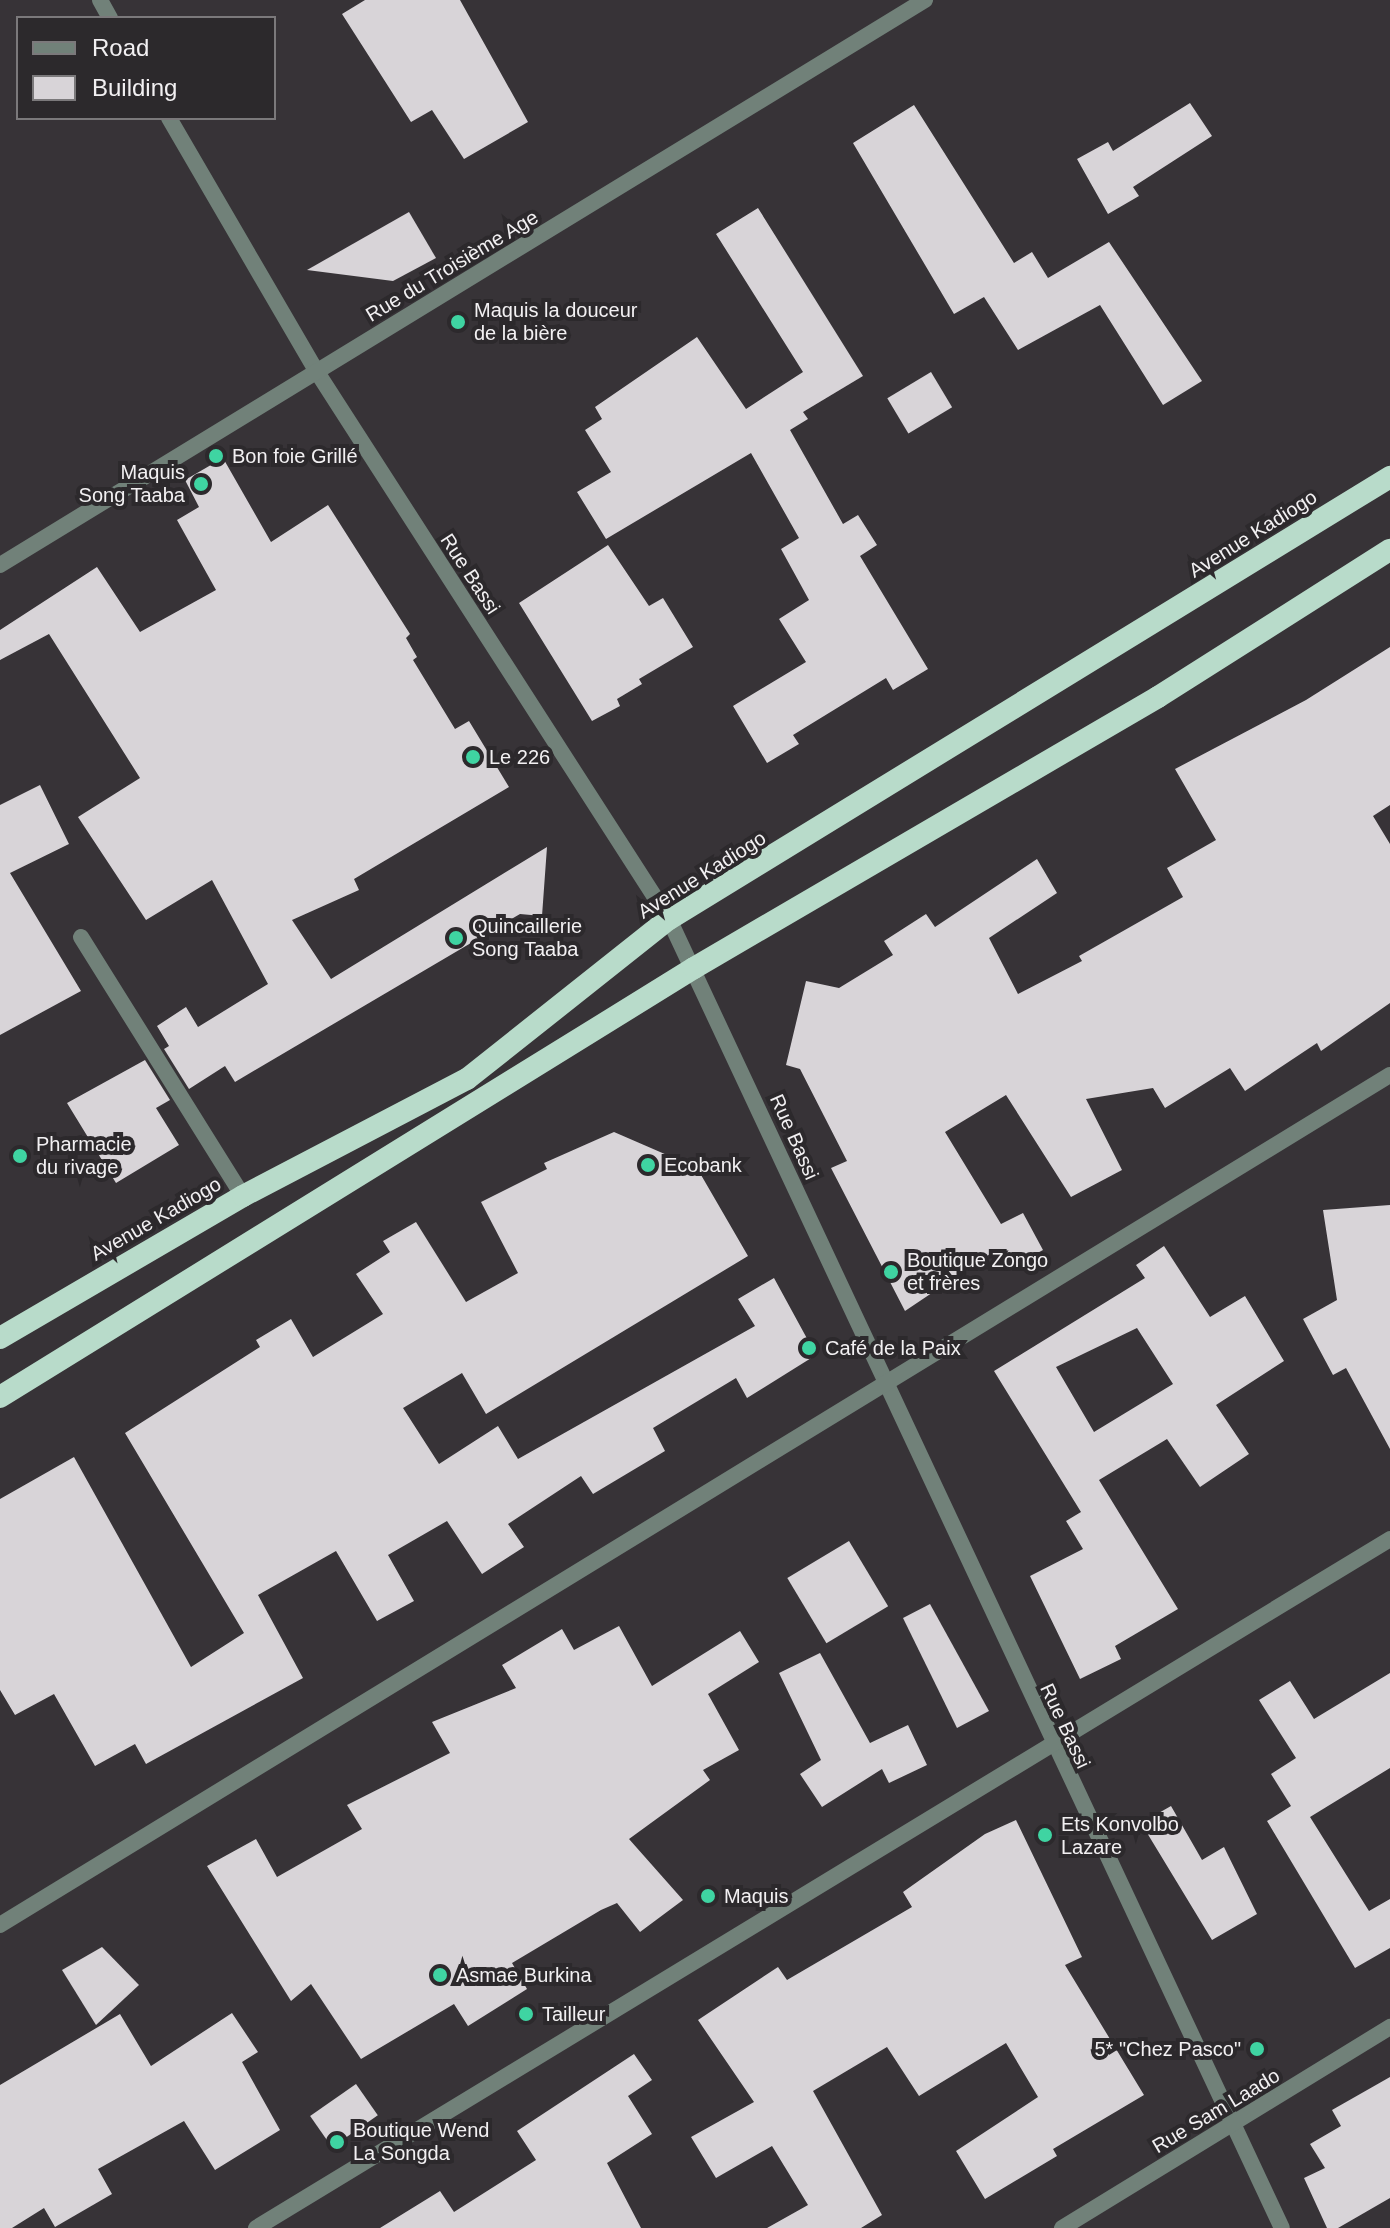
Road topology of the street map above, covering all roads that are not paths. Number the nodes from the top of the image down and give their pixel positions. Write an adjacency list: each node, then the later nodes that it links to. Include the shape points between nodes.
1 (925, 0): 3 (street, Rue du Troisième Age)
2 (170, 120): 3 (street, Rue Bassi)
3 (317, 372): 6 (street, Rue du Troisième Age); 7 (street, Rue Bassi)
4 (1390, 477): 7 (highway, Avenue Kadiogo)
5 (1390, 550): 9 (highway, via 1158,697)
6 (0, 565)
7 (669, 919): 9 (street, Rue Bassi); 11 (highway, Avenue Kadiogo, via 467,1079)
8 (81, 937): 11 (street)
9 (694, 968): 13 (street, Rue Bassi); 14 (highway)
10 (1390, 1075): 13 (street)
11 (243, 1196): 12 (highway, Avenue Kadiogo)
12 (0, 1338)
13 (884, 1384): 16 (street, Rue Bassi); 17 (street)
14 (0, 1397)
15 (1390, 1539): 16 (street)
16 (1050, 1741): 19 (street, Rue Bassi); 20 (street)
17 (0, 1925)
18 (1390, 2027): 19 (street, Rue Sam Laado)
19 (1231, 2126): 21 (street, Rue Sam Laado); 22 (street, Rue Bassi)
20 (256, 2228)
21 (1062, 2228)
22 (1282, 2228)

